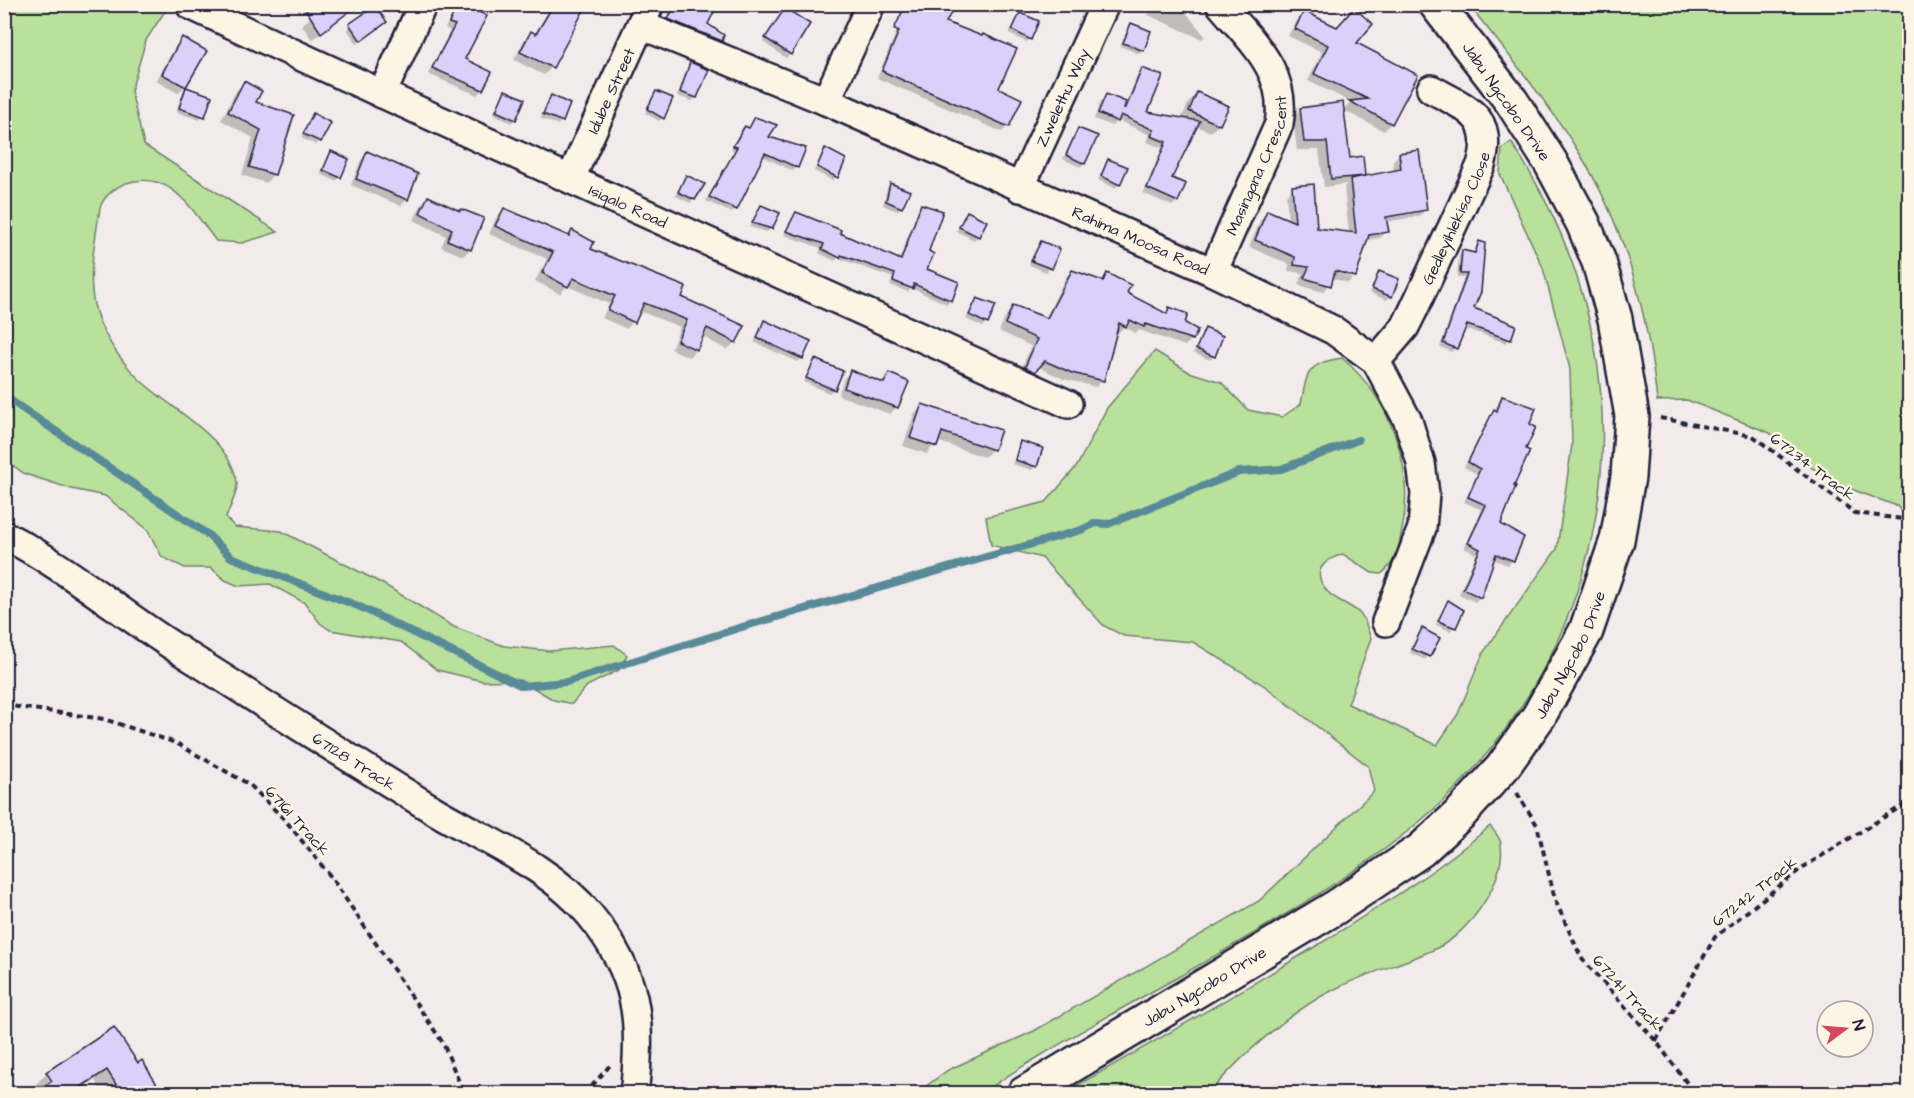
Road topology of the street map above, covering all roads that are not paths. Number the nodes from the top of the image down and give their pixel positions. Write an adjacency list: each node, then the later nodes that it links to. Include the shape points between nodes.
1 (423, 4): 9 (street)
2 (871, 4): 10 (street)
3 (1105, 4): 12 (street, Zwelethu Way)
4 (1220, 4): 13 (street, Masingana Crescent, via 1275,74 1282,105 1279,124)
5 (1436, 4): 19 (main road, Jabu Ngcobo Drive, via 1512,102 1551,163 1583,223 1615,319 1632,416 1628,477 1617,540 1586,631 1539,716 1502,768 1421,850 1336,907)
6 (190, 5): 9 (street, Isiqalo Road)
7 (646, 15): 10 (street, Rahima Moosa Road); 11 (street, Idube Street)
8 (1431, 89): 14 (street, Gedleyihlekisa Close, via 1479,121 1487,139 1485,150 1405,327)
9 (382, 94): 11 (street, Isiqalo Road)
10 (826, 101): 12 (street, Rahima Moosa Road)
11 (571, 178): 15 (street, Isiqalo Road)
12 (1020, 188): 13 (street, Rahima Moosa Road)
13 (1213, 272): 14 (street, Rahima Moosa Road, via 1333,330)
14 (1376, 361): 17 (street, Rahima Moosa Road, via 1408,421 1421,463 1425,494 1422,528)
15 (1068, 404)
16 (4, 535): 18 (street, 67128 Track, via 158,637 567,892 589,914 632,991 640,1038)
17 (1386, 622)
18 (634, 1094)
19 (1024, 1094)

